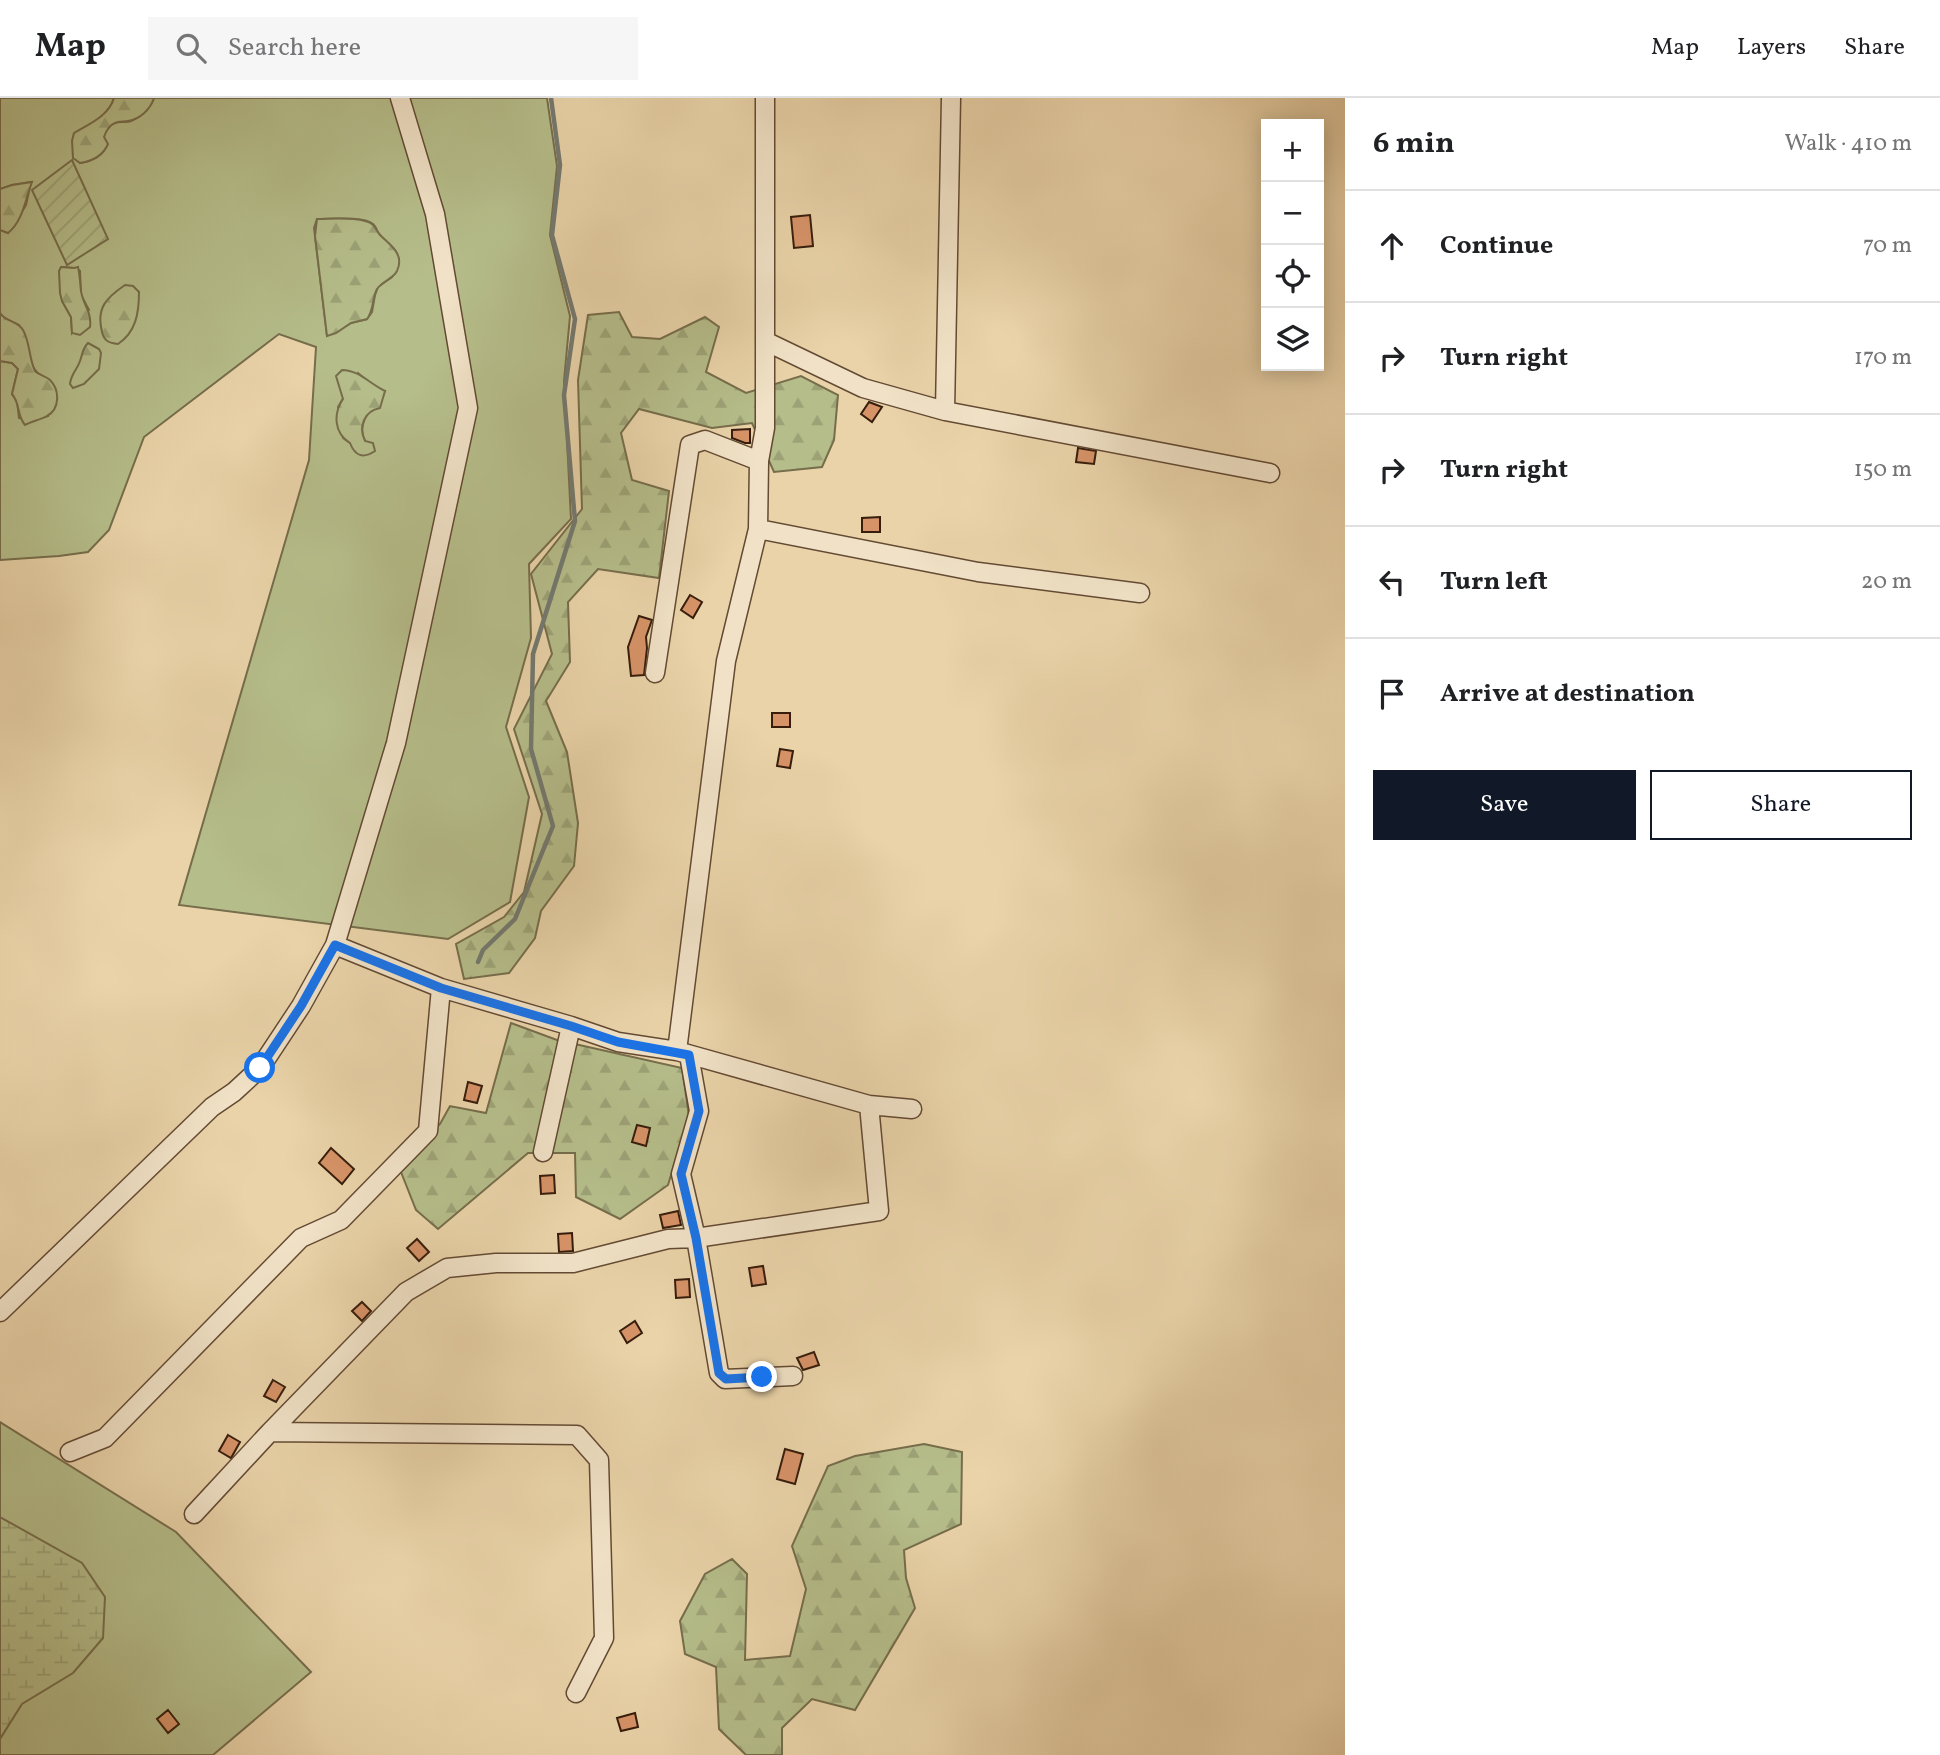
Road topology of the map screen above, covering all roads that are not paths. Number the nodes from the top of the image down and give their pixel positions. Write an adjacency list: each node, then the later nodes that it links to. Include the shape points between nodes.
1 (400, 98): 11 (street, via 435,214 468,408 396,743)
2 (765, 98): 4 (street)
3 (951, 98): 5 (street)
4 (765, 341): 5 (street, via 863,388); 6 (street, via 765,428)
5 (945, 411): 7 (street)
6 (759, 461): 8 (street); 10 (street, via 705,440 690,445)
7 (1270, 472)
8 (758, 529): 9 (street, via 978,572); 14 (street, via 726,661)
9 (1140, 593)
10 (655, 673)
11 (335, 945): 12 (street); 19 (street, via 260,1068 212,1107)
12 (441, 988): 13 (street); 22 (street, via 428,1131 341,1220 301,1238 105,1438)
13 (571, 1026): 14 (street, via 618,1042); 17 (street)
14 (683, 1053): 15 (street); 18 (street, via 699,1111 681,1174)
15 (869, 1105): 16 (street); 18 (street, via 879,1211)
16 (912, 1109)
17 (543, 1153)
18 (696, 1238): 20 (street, via 719,1373 726,1379); 21 (street, via 668,1239 573,1263 447,1268 406,1292)
19 (0, 1312)
20 (793, 1376)
21 (270, 1432): 23 (street); 24 (street, via 577,1435 599,1460 604,1639)
22 (70, 1451)
23 (194, 1514)
24 (576, 1693)

